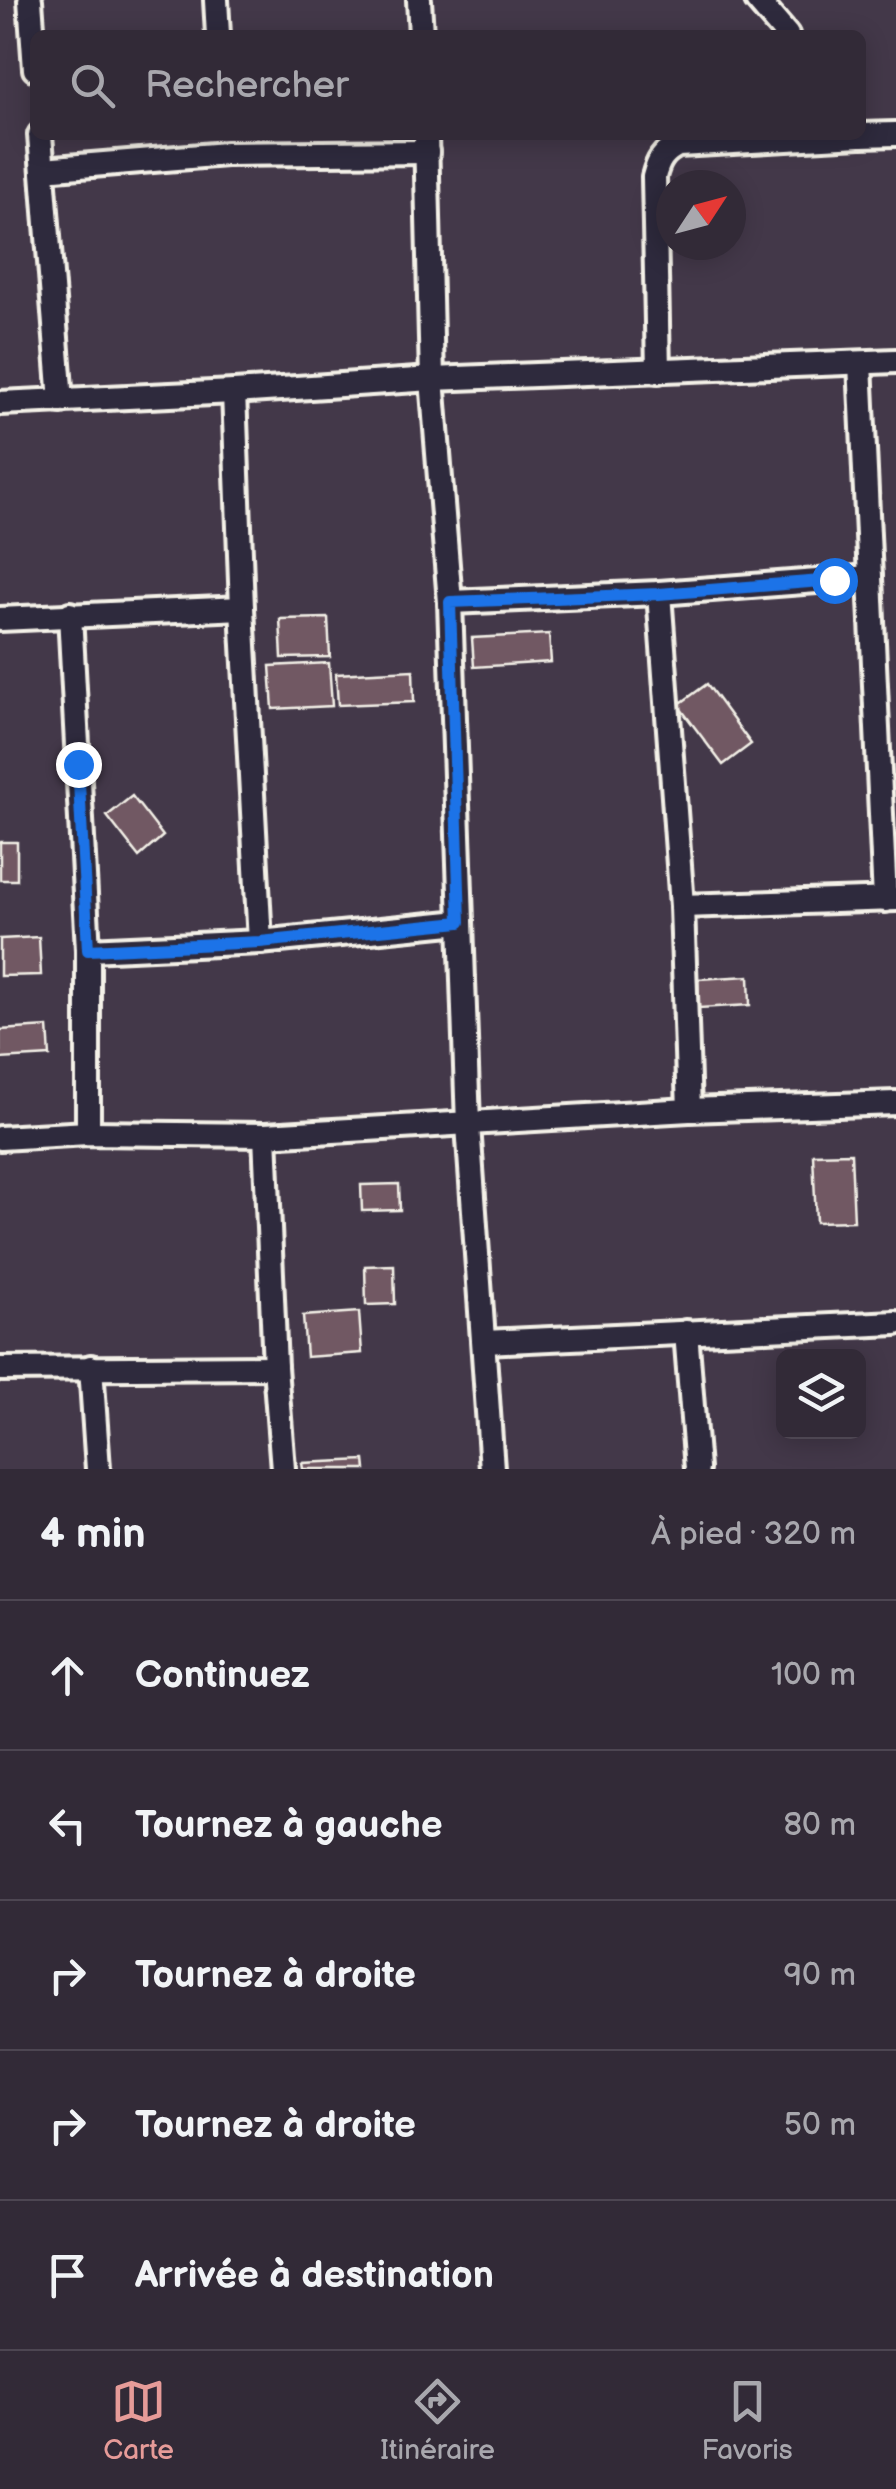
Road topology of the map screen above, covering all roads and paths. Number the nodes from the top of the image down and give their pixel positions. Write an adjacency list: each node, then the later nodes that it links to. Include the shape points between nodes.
1 (30, 0): 5 (street)
2 (216, 0): 6 (street)
3 (418, 0): 7 (street)
4 (758, 0): 8 (street)
5 (32, 30)
6 (218, 30)
7 (420, 30)
8 (784, 30)
9 (40, 140): 13 (street)
10 (742, 140): 16 (street, via 678,144 658,163)
11 (427, 143): 12 (street); 17 (street)
12 (226, 145): 13 (street)
13 (43, 169): 19 (street)
14 (896, 361): 15 (street)
15 (860, 364): 16 (street); 21 (street)
16 (658, 371): 17 (street)
17 (432, 378): 18 (street); 23 (street)
18 (234, 392): 19 (street); 24 (street)
19 (61, 401): 20 (street)
20 (0, 403)
21 (870, 577): 22 (street); 27 (street)
22 (659, 594): 23 (street); 28 (street)
23 (450, 602): 29 (street)
24 (242, 608): 25 (street); 30 (street)
25 (70, 614): 26 (street); 31 (street)
26 (0, 618)
27 (890, 900): 28 (street)
28 (682, 906): 33 (street)
29 (460, 922): 30 (street); 34 (street)
30 (260, 942): 31 (street)
31 (88, 950): 35 (street)
32 (896, 1103): 33 (street)
33 (689, 1110): 34 (street)
34 (468, 1125): 36 (street); 40 (street)
35 (88, 1133): 36 (street); 37 (street)
36 (265, 1135): 42 (street)
37 (0, 1138)
38 (896, 1323): 39 (street)
39 (686, 1332): 40 (street); 47 (street)
40 (485, 1342): 46 (street)
41 (91, 1367): 42 (street); 43 (street); 44 (street)
42 (275, 1367): 45 (street)
43 (0, 1369)
44 (98, 1469)
45 (283, 1469)
46 (492, 1469)
47 (697, 1469)

